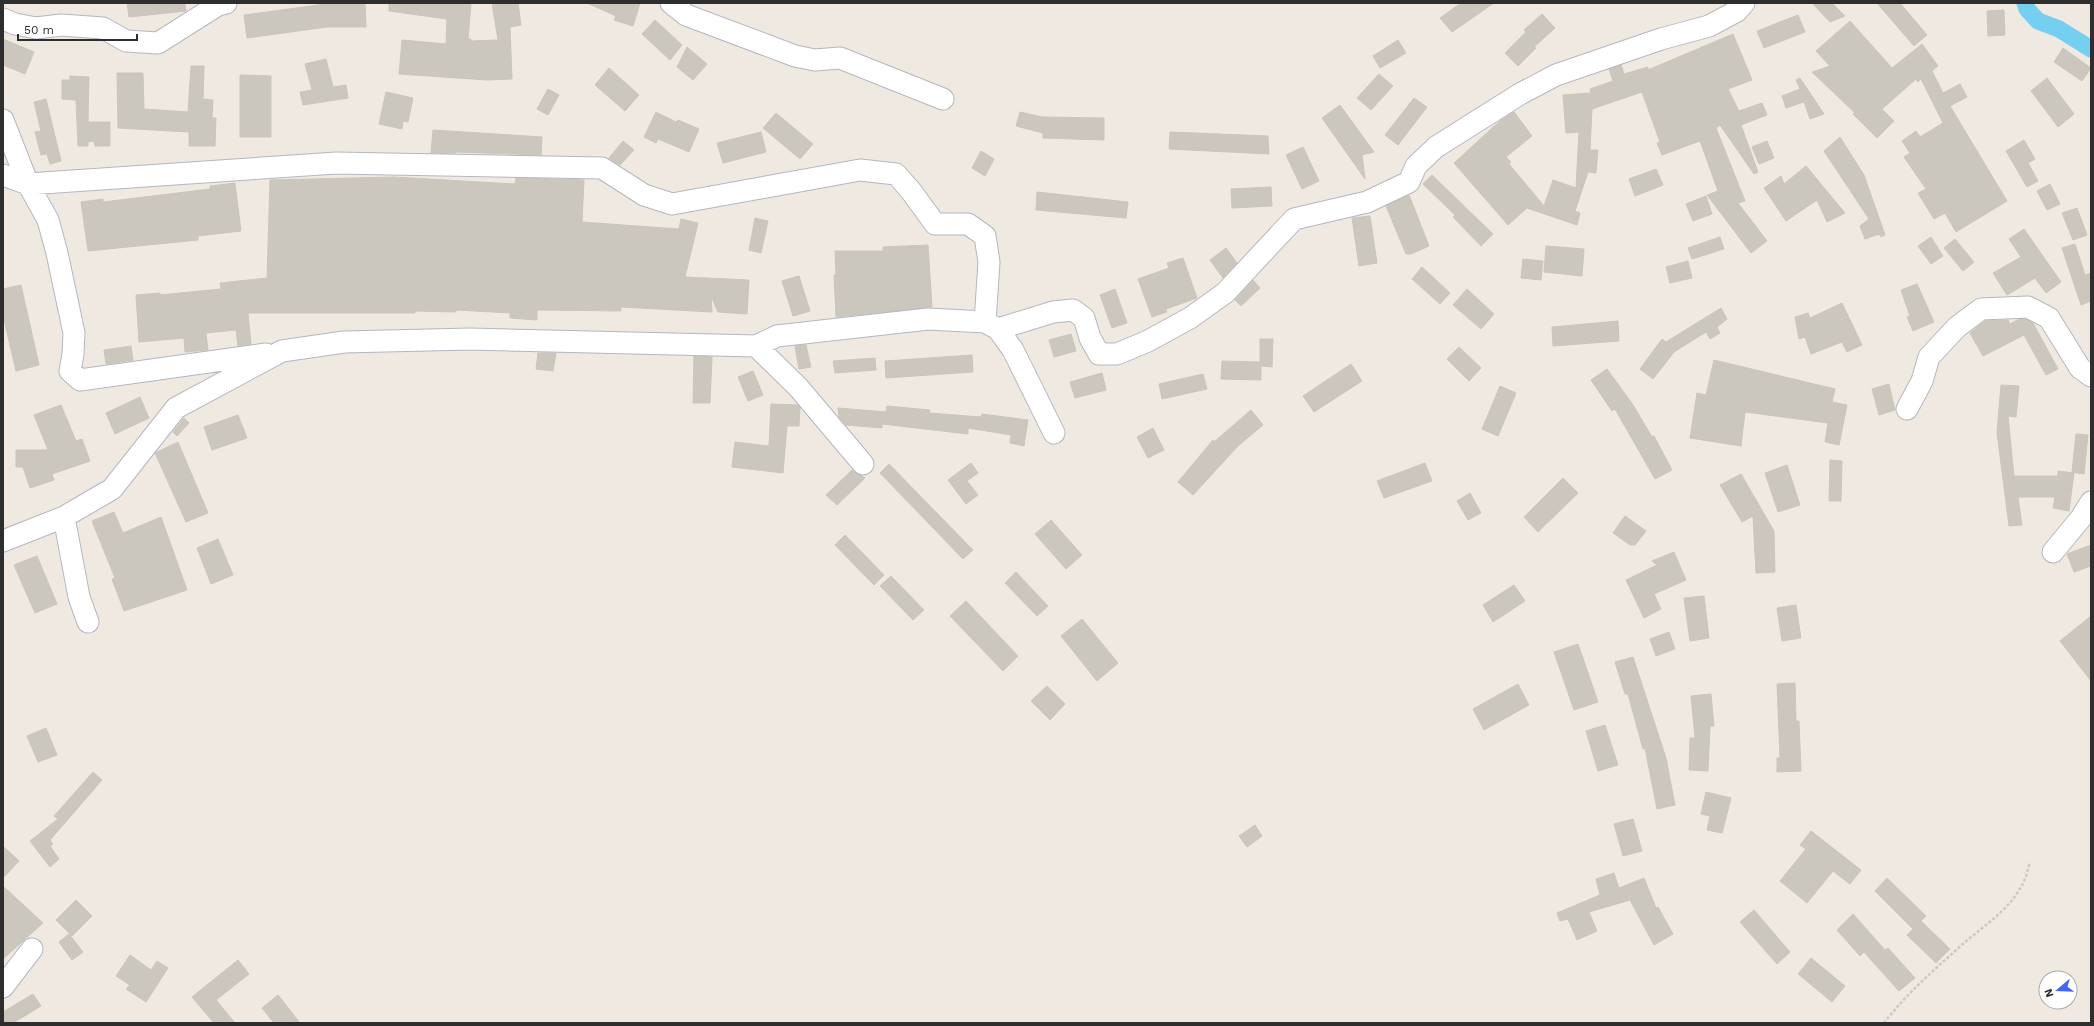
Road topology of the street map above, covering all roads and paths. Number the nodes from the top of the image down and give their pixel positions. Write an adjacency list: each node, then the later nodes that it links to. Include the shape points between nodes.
1 (226, 3): 4 (street, via 218,5 158,43 126,41 103,28 61,25 36,28)
2 (671, 3): 5 (street, via 686,15 795,56 815,60 840,58)
3 (1744, 3): 9 (street, via 1737,11 1709,26 1661,39 1556,75 1436,146 1416,166 1409,182 1367,202 1294,219 1224,293 1190,318 1148,342 1117,354 1099,354 1090,338 1084,318 1073,310)
4 (3, 19)
5 (943, 99)
6 (3, 120): 8 (street)
7 (3, 175): 8 (street)
8 (28, 184): 9 (street, via 336,163 602,168 644,195 672,204 860,170 896,174 935,224 968,224 985,236); 11 (street, via 48,220 57,252 74,333 70,371 80,380)
9 (992, 326): 10 (street, via 928,319 776,336); 14 (street, via 1013,350)
10 (756, 346): 11 (street, via 470,339 344,342); 15 (street, via 798,387)
11 (282, 351): 17 (street, via 176,408 112,489)
12 (2091, 376): 13 (street, via 2080,368 2049,318 2028,307 1981,309 1957,327 1929,357 1922,381)
13 (1907, 409)
14 (1054, 433)
15 (863, 464)
16 (2091, 502): 19 (street)
17 (64, 517): 18 (street); 20 (street, via 79,598)
18 (3, 541)
19 (2052, 552)
20 (88, 622)
21 (2030, 862): 24 (path, via 2012,901 1902,1001)
22 (32, 949): 23 (street)
23 (3, 987)
24 (1884, 1023)

